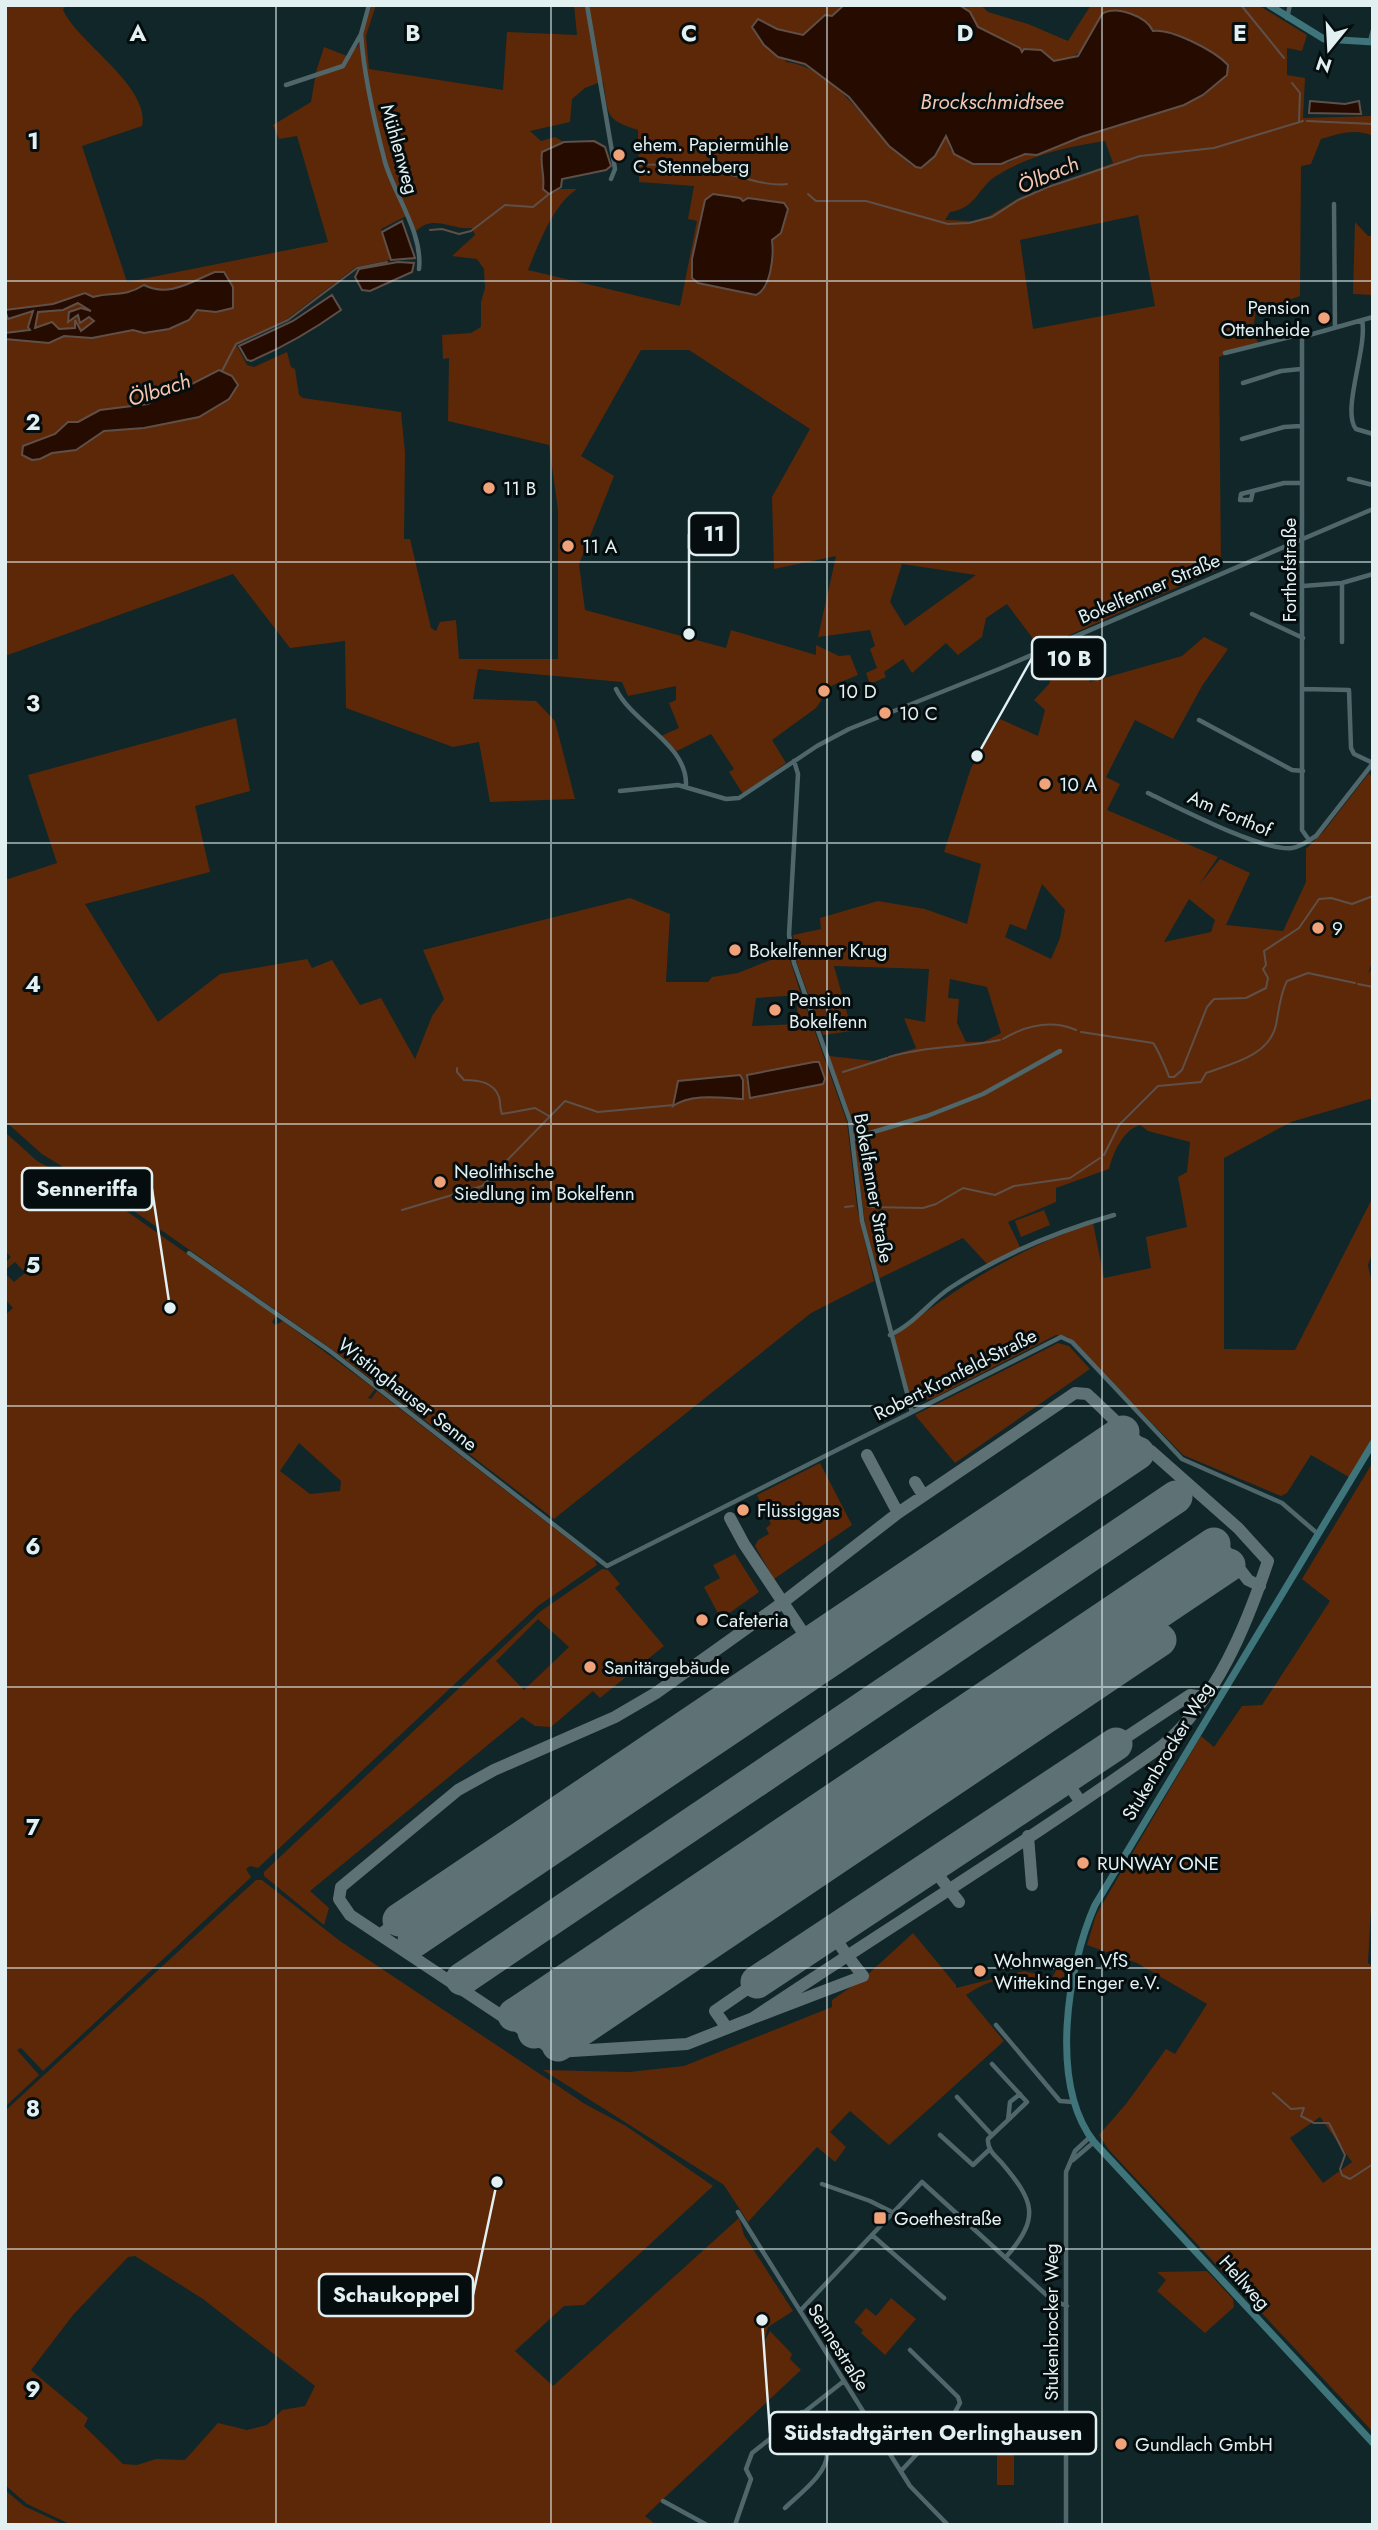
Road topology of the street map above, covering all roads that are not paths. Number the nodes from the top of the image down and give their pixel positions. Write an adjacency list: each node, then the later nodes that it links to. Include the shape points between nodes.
1 (369, 5): 7 (street, Mühlenweg)
2 (587, 5): 10 (street, via 615,169)
3 (1269, 5): 5 (street)
4 (1290, 5): 5 (street)
5 (1287, 18): 8 (street, via 1326,40)
6 (1373, 30): 8 (street)
7 (360, 34): 9 (street, Mühlenweg, via 343,66); 12 (street, Mühlenweg, via 385,163 417,243)
8 (1371, 42)
9 (286, 85)
10 (611, 179)
11 (1334, 204): 15 (street)
12 (419, 269)
13 (1373, 317): 14 (street)
14 (1362, 320): 15 (street); 21 (street, via 1350,416 1356,429)
15 (1335, 327): 16 (street)
16 (1302, 337): 17 (street); 18 (street, Forthofstraße)
17 (1225, 353)
18 (1301, 369): 19 (street); 20 (street, Forthofstraße)
19 (1243, 383)
20 (1301, 426): 22 (street); 24 (street, Forthofstraße)
21 (1373, 434)
22 (1241, 439)
23 (1349, 479): 25 (street)
24 (1302, 482): 26 (street); 28 (street, Forthofstraße)
25 (1373, 485)
26 (1253, 491)
27 (1373, 509): 28 (street, Bokelfenner Straße)
28 (1303, 538): 31 (street, Forthofstraße); 38 (street, Bokelfenner Straße, via 859,724)
29 (1373, 574): 30 (street)
30 (1342, 583): 31 (street); 34 (street)
31 (1303, 586): 33 (street, Forthofstraße)
32 (1252, 614): 33 (street)
33 (1303, 638): 36 (street, Forthofstraße)
34 (1342, 642)
35 (617, 689): 41 (street, via 633,714 676,754)
36 (1303, 689): 39 (street, via 1349,690 1351,748); 40 (street, Forthofstraße)
37 (1199, 720): 40 (street, via 1292,770)
38 (794, 761): 41 (street, Bokelfenner Straße, via 740,798 726,799); 46 (street, Bokelfenner Straße, via 798,774 791,944)
39 (1373, 763): 44 (street)
40 (1303, 771): 44 (street, Forthofstraße, via 1302,830)
41 (686, 786): 42 (street)
42 (620, 791)
43 (1148, 793): 44 (street, Am Forthof, via 1265,845 1292,848)
44 (1310, 840)
45 (1060, 1051): 46 (street, via 983,1094)
46 (853, 1138): 49 (street, Bokelfenner Straße, via 862,1221)
47 (1114, 1215): 49 (street, via 1036,1243 960,1283)
48 (189, 1253): 53 (street, Wistinghauser Senne, via 340,1358)
49 (890, 1335): 50 (street, Bokelfenner Straße)
50 (912, 1412): 52 (street, Robert-Kronfeld-Straße, via 1065,1338 1182,1458 1282,1503); 53 (street, Robert-Kronfeld-Straße)
51 (1373, 1443): 52 (street, Stukenbrocker Weg)
52 (1318, 1534): 58 (street, Stukenbrocker Weg, via 1090,1915 1076,1961 1069,2016)
53 (605, 1565)
54 (996, 2025): 58 (street, via 1060,2101)
55 (992, 2064): 56 (street)
56 (1020, 2094): 59 (street, via 1010,2102); 59 (street, via 1027,2102)
57 (957, 2097): 60 (street)
58 (1073, 2102): 62 (street, Stukenbrocker Weg)
59 (1007, 2121): 60 (street)
60 (991, 2134): 63 (street)
61 (940, 2135): 63 (street, via 973,2165)
62 (1092, 2140): 70 (street, Stukenbrocker Weg, via 1066,2172); 75 (street, Hellweg)
63 (990, 2149): 68 (street, via 1025,2192 1031,2210 1022,2236)
64 (822, 2184): 66 (street)
65 (738, 2212): 71 (street, Sennestraße)
66 (892, 2213): 67 (street); 68 (street, via 922,2182)
67 (872, 2235): 69 (street); 71 (street)
68 (1006, 2257): 70 (street, via 1052,2300)
69 (944, 2298)
70 (1067, 2306): 84 (street, Stukenbrocker Weg)
71 (800, 2311): 73 (street, Sennestraße)
72 (910, 2350): 76 (street, via 960,2403)
73 (844, 2381): 74 (street); 76 (street, Sennestraße)
74 (802, 2412): 78 (street, via 828,2459); 81 (street, via 752,2453 746,2469 751,2479)
75 (1373, 2443)
76 (901, 2471): 79 (street, Sennestraße)
77 (663, 2501): 80 (street)
78 (785, 2508)
79 (940, 2518): 82 (street); 83 (street, Sennestraße)
80 (707, 2525)
81 (735, 2525)
82 (937, 2525)
83 (948, 2525)
84 (1066, 2525)

